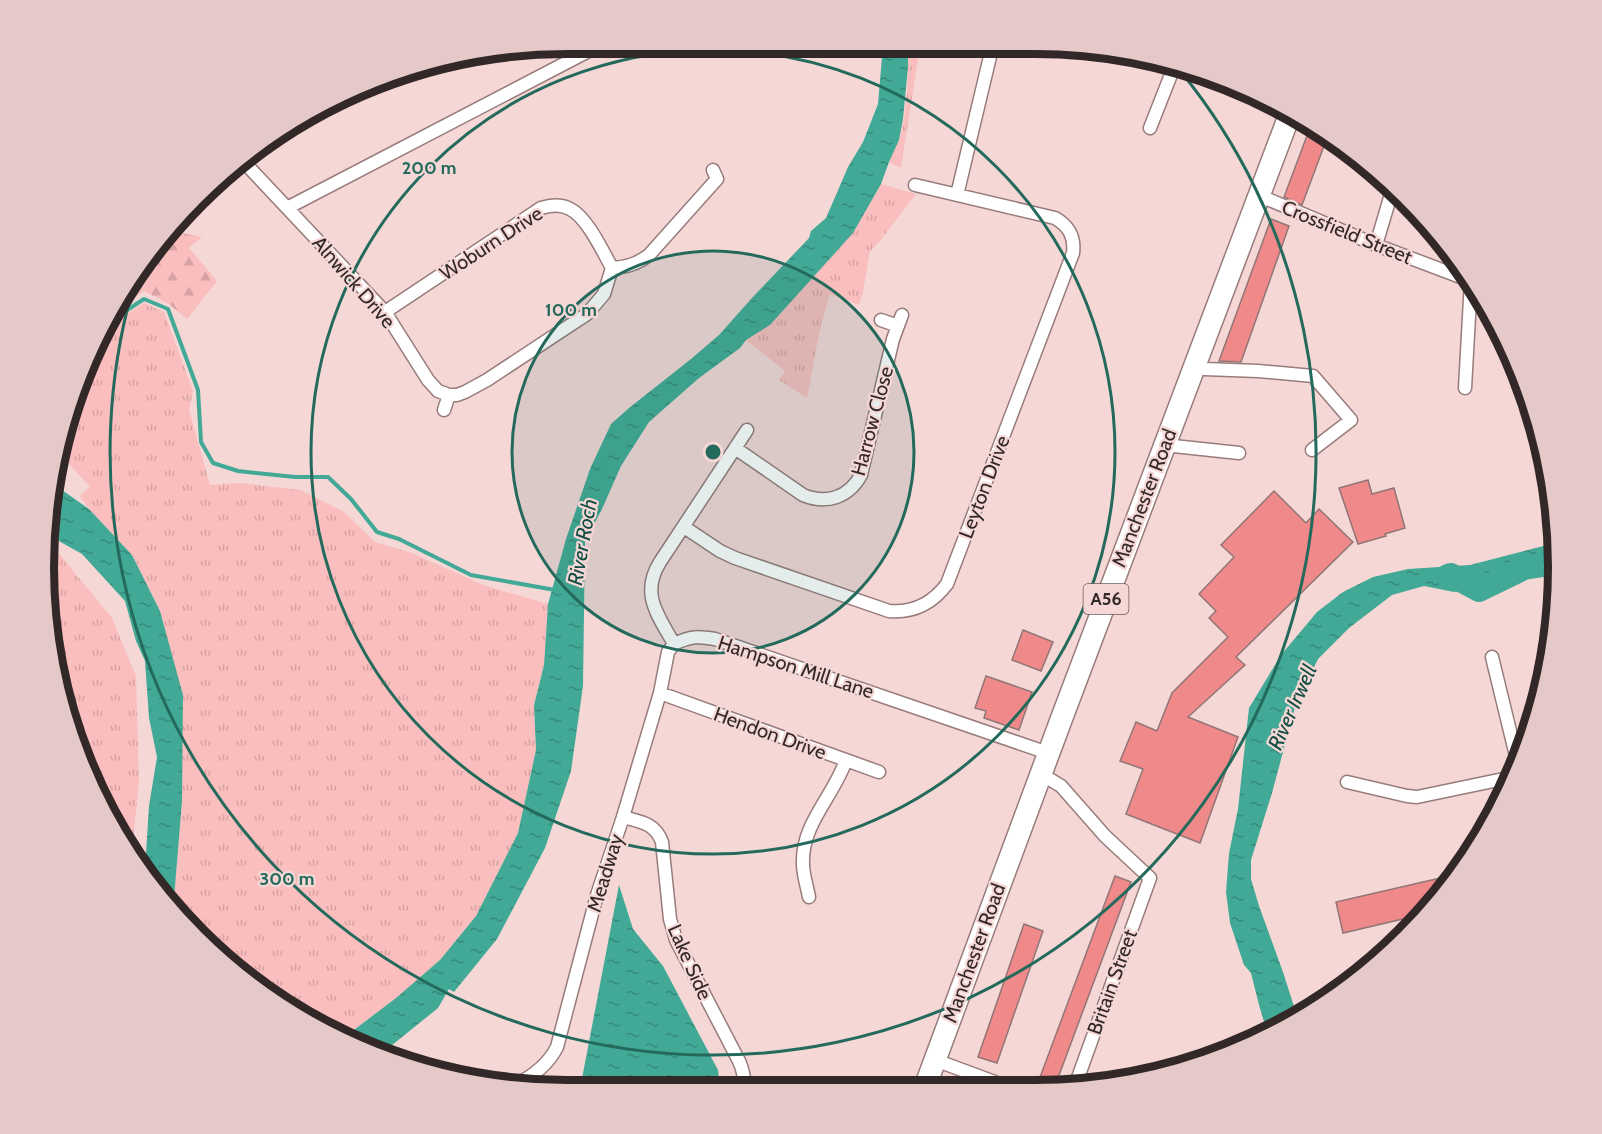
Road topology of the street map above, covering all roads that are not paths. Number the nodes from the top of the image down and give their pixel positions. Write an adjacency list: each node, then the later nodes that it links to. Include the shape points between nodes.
1 (583, 54): 12 (street)
2 (991, 54): 9 (street)
3 (1172, 72): 5 (street)
4 (1287, 120): 10 (highway, Manchester Road / A56)
5 (1150, 129)
6 (248, 166): 12 (street, Alnwick Drive)
7 (713, 170): 14 (street, via 717,179 649,255 626,267)
8 (915, 185): 9 (street, Leyton Drive)
9 (957, 195): 28 (street, Leyton Drive, via 1055,218 1071,234 1074,247 951,576 942,591 920,608 889,611 735,558)
10 (1258, 195): 13 (street, Crossfield Street); 19 (highway, Manchester Road / A56)
11 (1390, 197): 13 (street)
12 (287, 208): 17 (street, Alnwick Drive)
13 (1376, 245): 15 (street, Crossfield Street)
14 (612, 268): 17 (street, Woburn Drive, via 580,217 571,209 549,206); 21 (street, via 603,294 586,315 480,384)
15 (1457, 276)
16 (1470, 296): 20 (street)
17 (385, 312): 21 (street, Alnwick Drive, via 428,381)
18 (881, 320): 25 (street, Harrow Close, via 900,320 861,475 853,487 826,500 810,498)
19 (1194, 365): 24 (highway, Manchester Road / A56); 26 (street, via 1203,369 1313,376 1351,420)
20 (1465, 388)
21 (448, 395): 22 (street)
22 (444, 410)
23 (747, 430): 25 (street)
24 (1164, 445): 27 (street); 33 (highway, Manchester Road / A56)
25 (735, 448): 28 (street)
26 (1312, 450)
27 (1239, 453)
28 (684, 527): 29 (street, via 655,569 651,584 654,608)
29 (674, 644): 31 (street, Meadway, via 668,652); 33 (street, Hampson Mill Lane, via 698,636 715,639)
30 (1492, 657): 32 (street)
31 (660, 693): 34 (street, Hendon Drive); 39 (street, Meadway)
32 (1514, 749)
33 (1048, 753): 36 (highway, Manchester Road / A56)
34 (846, 760): 35 (street, Hendon Drive); 40 (street, via 805,841 803,865)
35 (879, 772)
36 (1041, 774): 41 (highway, Manchester Road / A56); 43 (street, Britain Street, via 1061,786 1105,836 1150,878)
37 (1502, 779): 38 (street, via 1417,797)
38 (1347, 782)
39 (623, 817): 42 (street, Meadway, via 597,895 557,1047 541,1068); 44 (street, Lake Side, via 648,825 659,835 676,940 739,1061)
40 (809, 897)
41 (935, 1060): 45 (highway, Manchester Road / A56); 46 (street)
42 (525, 1078)
43 (1078, 1078)
44 (745, 1080)
45 (928, 1080)
46 (989, 1080)

